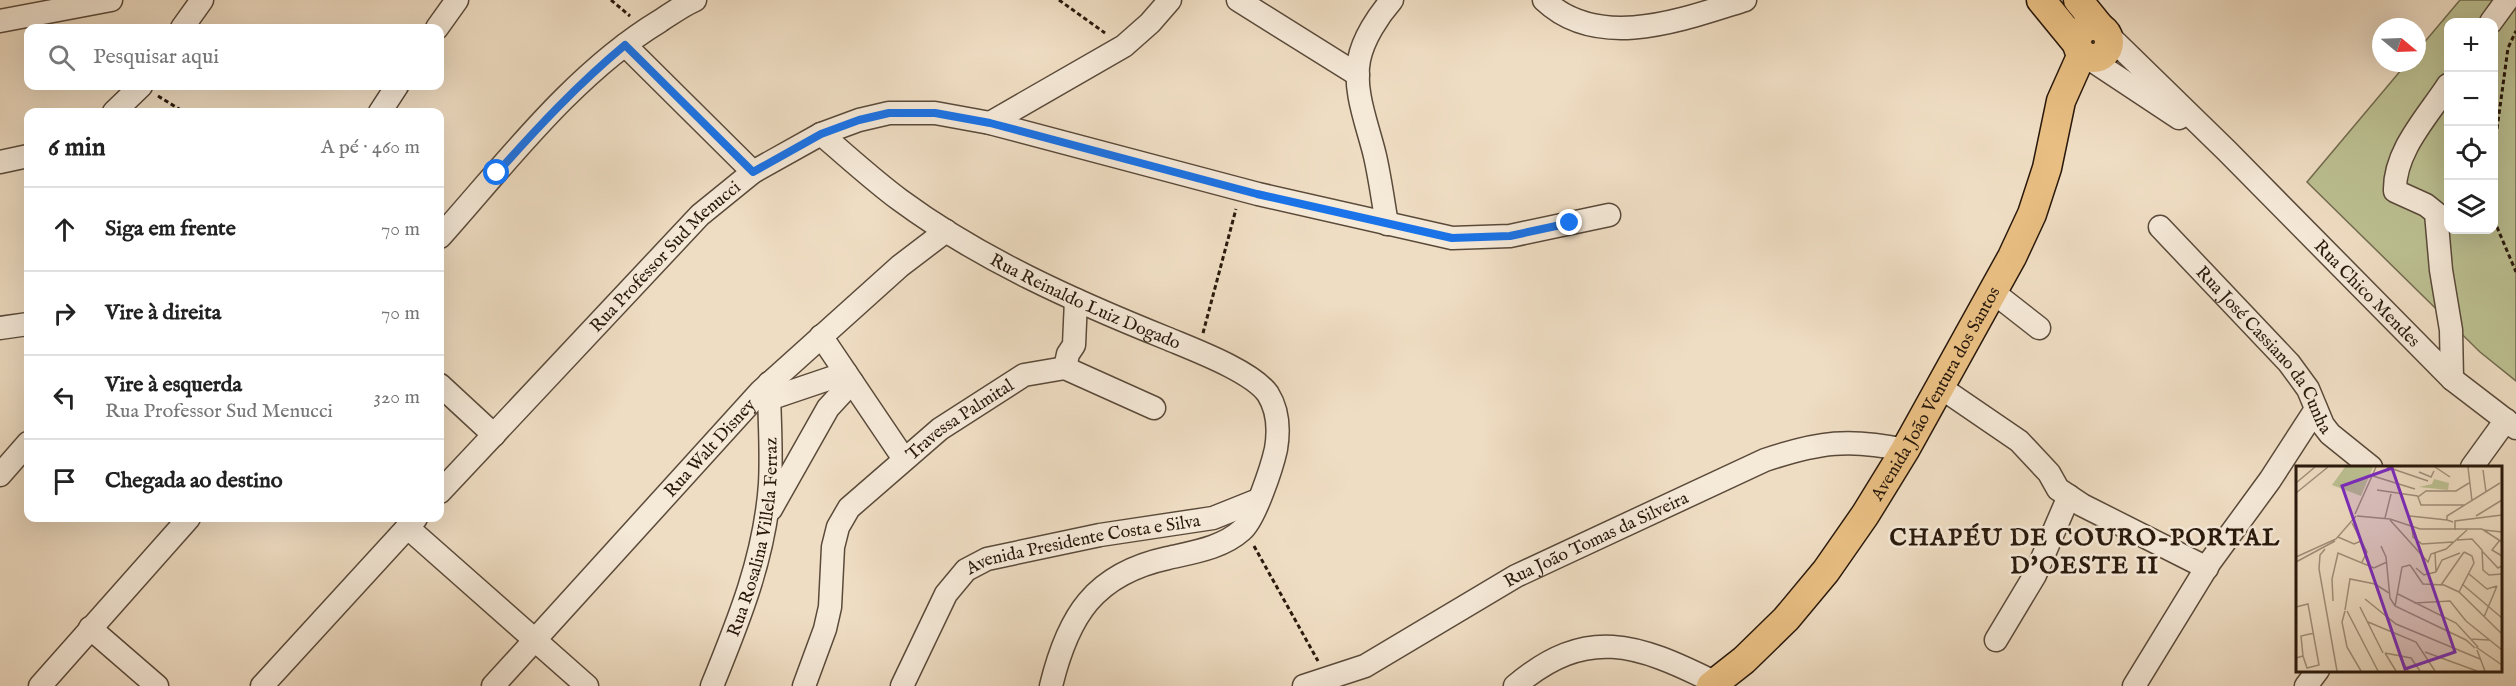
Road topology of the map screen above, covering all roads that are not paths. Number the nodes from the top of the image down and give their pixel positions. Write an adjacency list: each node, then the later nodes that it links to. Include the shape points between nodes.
1 (111, 0): 14 (street)
2 (202, 0): 15 (street)
3 (457, 0): 16 (street)
4 (695, 0): 18 (street)
5 (1170, 0): 26 (street, via 1124,46)
6 (1238, 0): 20 (street)
7 (1392, 0): 20 (street, via 1368,37 1359,59)
8 (1545, 0): 9 (street, via 1571,18 1601,26 1627,27 1654,26)
9 (1745, 0)
10 (2041, 0): 19 (main road)
11 (2079, 0): 17 (main road)
12 (2507, 0): 13 (street)
13 (2494, 18)
14 (0, 21)
15 (185, 24)
16 (440, 24)
17 (2104, 31): 19 (main road, via 2088,26 2083,29 2079,33); 28 (street, Rua Chico Mendes)
18 (625, 45): 31 (street); 36 (street, via 539,125)
19 (2083, 52): 28 (street, Rua Chico Mendes); 37 (main road, Avenida João Ventura dos Santos, via 2061,101 2047,168 2032,214)
20 (1358, 75): 33 (street)
21 (137, 90): 24 (street)
22 (394, 90): 25 (street)
23 (2444, 91): 45 (street, via 2400,161 2395,190 2436,213 2451,330)
24 (118, 108)
25 (383, 108)
26 (990, 123): 27 (street, Rua Professor Sud Menucci, via 935,113 889,113); 33 (street, Rua Professor Sud Menucci, via 1241,190)
27 (821, 134): 31 (street, Rua Professor Sud Menucci); 35 (street, Rua Reinaldo Luiz Dogado, via 900,200)
28 (2227, 151): 45 (street, Rua Chico Mendes)
29 (24, 157): 30 (street)
30 (0, 162)
31 (753, 172): 52 (street, Rua Professor Sud Menucci, via 700,215)
32 (1609, 215): 33 (street, Rua Professor Sud Menucci, via 1510,236 1487,237 1452,238)
33 (1387, 224)
34 (2160, 227): 50 (street, Rua José Cassiano da Cunha, via 2289,363 2308,389)
35 (946, 231): 38 (street, Rua Reinaldo Luiz Dogado); 42 (street, Rua Walt Disney)
36 (444, 232)
37 (1993, 292): 41 (street); 46 (main road, Avenida João Ventura dos Santos)
38 (1076, 300): 43 (street, via 1074,345); 61 (street, Rua Reinaldo Luiz Dogado, via 1229,366 1267,394 1278,435 1272,466)
39 (24, 325): 40 (street)
40 (0, 328)
41 (2039, 328)
42 (821, 336): 44 (street, Travessa Palmital); 48 (street, Rua Walt Disney)
43 (1065, 368): 49 (street); 55 (street, Travessa Palmital, via 1024,375 940,429)
44 (849, 377): 48 (street); 55 (street, Travessa Palmital); 62 (street)
45 (2452, 379): 51 (street, Rua Chico Mendes)
46 (1940, 387): 54 (main road, Avenida João Ventura dos Santos); 60 (street, via 2019,441 2049,473 2058,489)
47 (444, 389): 52 (street)
48 (769, 391): 62 (street, Rua Rosalina Villela Ferraz, via 770,482); 67 (street, Rua Walt Disney)
49 (1154, 408)
50 (2316, 409): 56 (street, Rua José Cassiano da Cunha, via 2330,434); 65 (street)
51 (2511, 424): 57 (street)
52 (494, 435): 59 (street, Rua Professor Sud Menucci)
53 (24, 448): 58 (street)
54 (1905, 450): 70 (main road, Avenida João Ventura dos Santos, via 1826,571 1786,619); 80 (street, Rua João Tomas da Silveira, via 1840,443 1806,447 1765,460 1516,576 1365,666)
55 (904, 459): 77 (street, via 849,508 838,527 830,607)
56 (2370, 466)
57 (2473, 466)
58 (0, 475)
59 (444, 488)
60 (2069, 496): 65 (street); 68 (street, via 2035,575)
61 (1258, 500): 78 (street, Avenida Presidente Costa e Silva, via 1213,518 1100,535 987,559 966,570 946,594); 79 (street, Rua Reinaldo Luiz Dogado, via 1245,528 1216,546 1148,562 1116,576 1090,597 1070,626)
62 (766, 518): 76 (street, Rua Rosalina Villela Ferraz, via 750,591)
63 (185, 522): 66 (street)
64 (411, 522): 67 (street); 73 (street)
65 (2207, 568): 82 (street)
66 (90, 628): 71 (street); 72 (street)
67 (536, 640): 74 (street, Rua Walt Disney); 75 (street)
68 (1996, 640)
69 (2317, 671): 83 (street)
70 (1713, 684): 81 (street, via 1669,660 1626,648 1592,646 1561,654)
71 (40, 686)
72 (157, 686)
73 (262, 686)
74 (493, 686)
75 (587, 686)
76 (712, 686)
77 (804, 686)
78 (902, 686)
79 (1051, 686)
80 (1304, 686)
81 (1515, 686)
82 (2134, 686)
83 (2306, 686)

